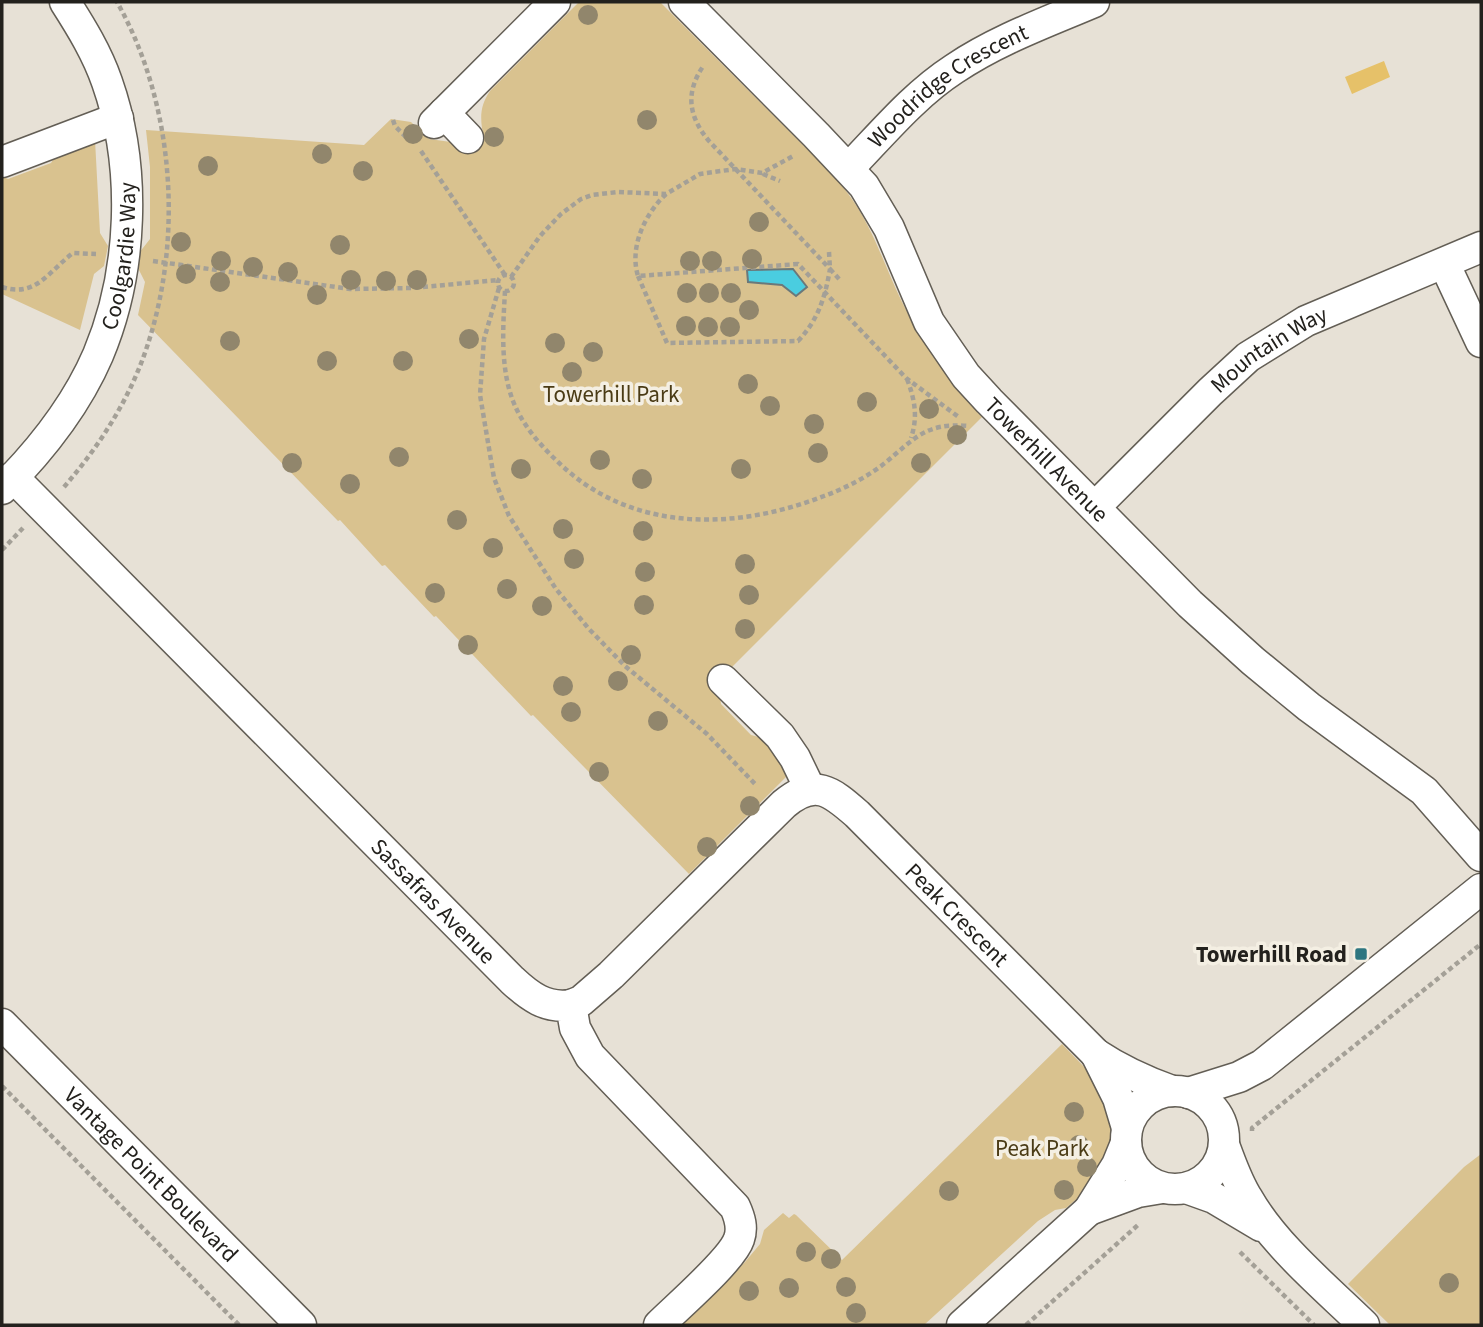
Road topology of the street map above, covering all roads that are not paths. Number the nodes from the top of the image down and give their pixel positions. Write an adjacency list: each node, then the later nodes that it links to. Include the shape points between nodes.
1 (65, 2): 5 (street, Coolgardie Way, via 98,60)
2 (555, 2): 6 (street, via 429,126)
3 (684, 2): 8 (street, Towerhill Avenue)
4 (1094, 2): 8 (street, Woodridge Crescent, via 952,70)
5 (118, 118): 7 (street); 12 (street, Coolgardie Way, via 125,227 120,282 107,331 69,408)
6 (468, 138)
7 (2, 162)
8 (849, 168): 13 (street, Towerhill Avenue, via 878,207 919,301 946,348 989,401)
9 (1481, 247): 10 (street, Mountain Way)
10 (1445, 265): 11 (street); 13 (street, Mountain Way, via 1306,321 1248,357)
11 (1481, 342)
12 (7, 483): 18 (street, Sassafras Avenue, via 512,980 539,1001)
13 (1095, 507): 16 (street, Towerhill Avenue, via 1253,661 1424,791)
14 (723, 680): 15 (street, via 780,736)
15 (810, 789): 18 (street, via 784,804 611,975 581,1002); 20 (street, Peak Crescent, via 836,796 857,814)
16 (1481, 856)
17 (1481, 889): 21 (street)
18 (571, 1005): 29 (street, via 575,1028 590,1056 724,1194 740,1219 733,1250)
19 (2, 1024): 28 (street, Vantage Point Boulevard)
20 (1096, 1054): 22 (street, Peak Crescent, via 1144,1082); 23 (street, Peak Crescent, via 1118,1098)
21 (1262, 1065): 22 (street, via 1239,1077); 24 (street, via 1236,1107)
22 (1180, 1092): 23 (street, via 1157,1094 1143,1102 1133,1113); 24 (street, via 1203,1099)
23 (1126, 1135): 25 (street, via 1129,1158 1137,1171 1148,1181); 26 (street, via 1117,1165)
24 (1234, 1141): 25 (street, via 1200,1182); 27 (street, via 1235,1176)
25 (1174, 1188): 26 (street, via 1138,1192); 27 (street, via 1214,1198)
26 (1089, 1210): 30 (street)
27 (1270, 1232): 31 (street)
28 (301, 1325)
29 (659, 1325)
30 (961, 1325)
31 (1364, 1325)

